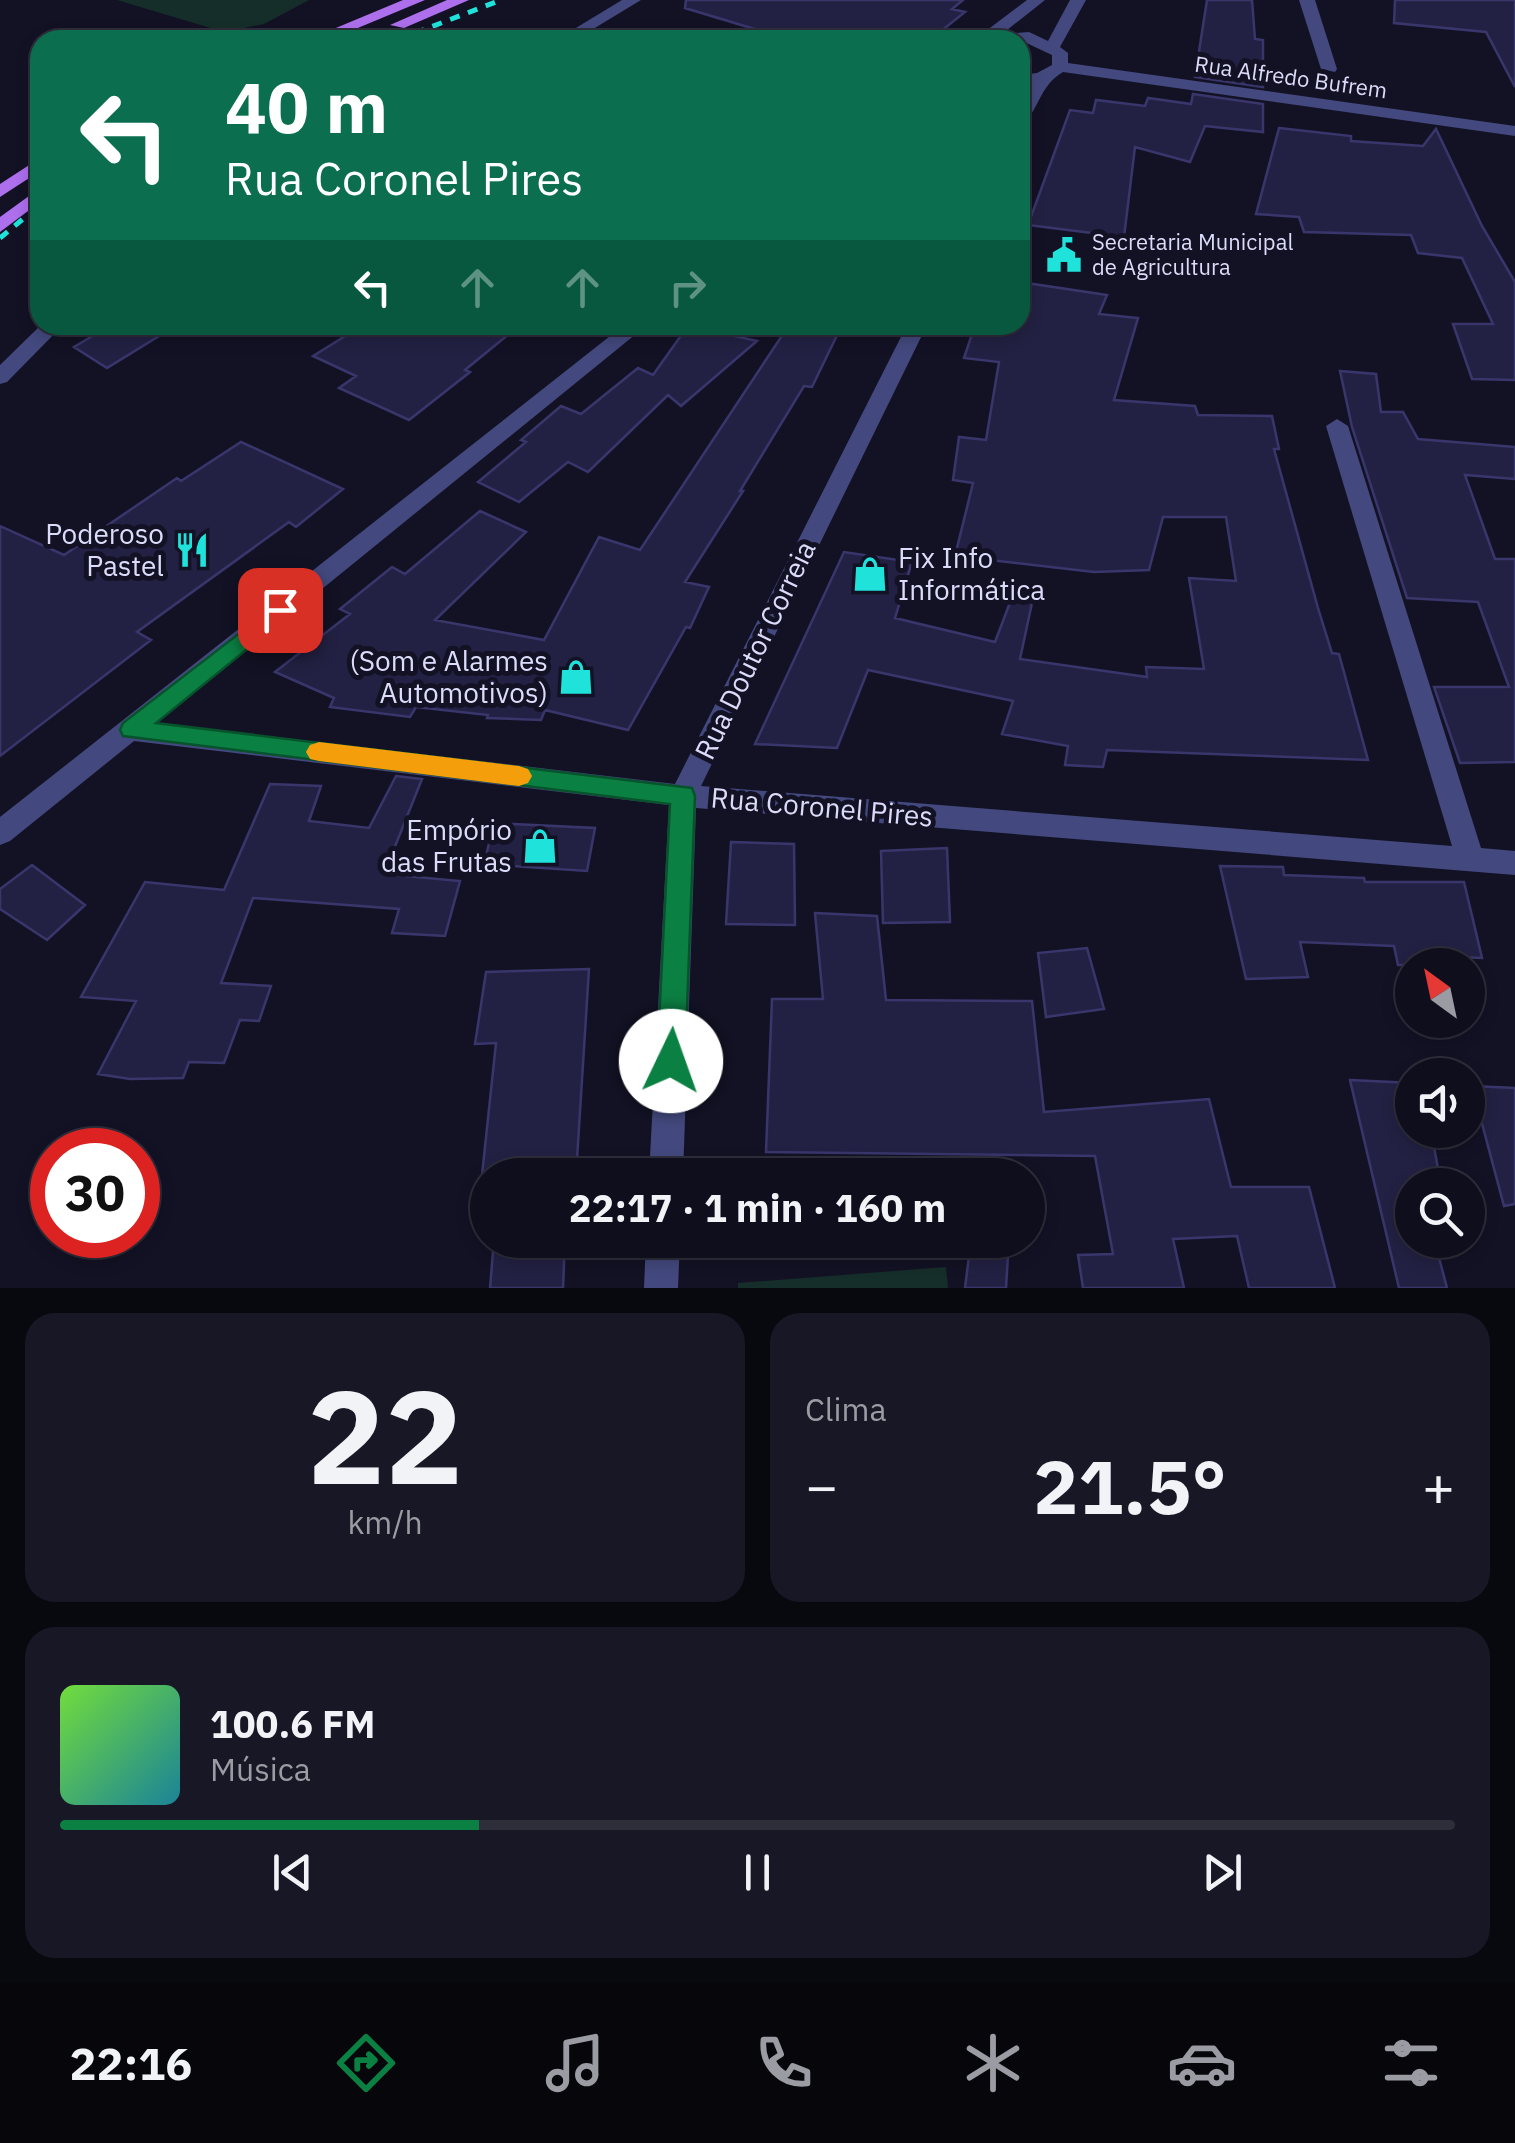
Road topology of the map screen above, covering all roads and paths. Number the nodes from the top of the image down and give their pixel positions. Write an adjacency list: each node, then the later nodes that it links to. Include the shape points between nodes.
1 (417, 0): 7 (main road)
2 (461, 0): 8 (main road)
3 (633, 0): 9 (street)
4 (1038, 0): 10 (street)
5 (1078, 0): 12 (street)
6 (1306, 0): 14 (street)
7 (340, 30)
8 (386, 30)
9 (581, 30)
10 (996, 30)
11 (1030, 38): 12 (street)
12 (1053, 46): 13 (street)
13 (1060, 67): 15 (street); 18 (street, Rua Alfredo Bufrem)
14 (1328, 69)
15 (1041, 78): 16 (street); 17 (street)
16 (1030, 79)
17 (1030, 94)
18 (1514, 133)
19 (30, 170): 20 (main road)
20 (0, 192)
21 (30, 202): 22 (main road)
22 (0, 226)
23 (43, 335): 26 (street)
24 (625, 335): 28 (street)
25 (912, 335): 29 (street, Rua Doutor Correia)
26 (0, 377)
27 (1337, 426): 31 (street)
28 (132, 730): 29 (street, Rua Coronel Pires); 30 (street)
29 (683, 796): 31 (street, Rua Coronel Pires); 33 (street, Rua Doutor Correia)
30 (0, 832)
31 (1470, 862): 32 (street, Rua Coronel Pires)
32 (1515, 863)
33 (667, 1158)
34 (662, 1258): 35 (street)
35 (661, 1288)

